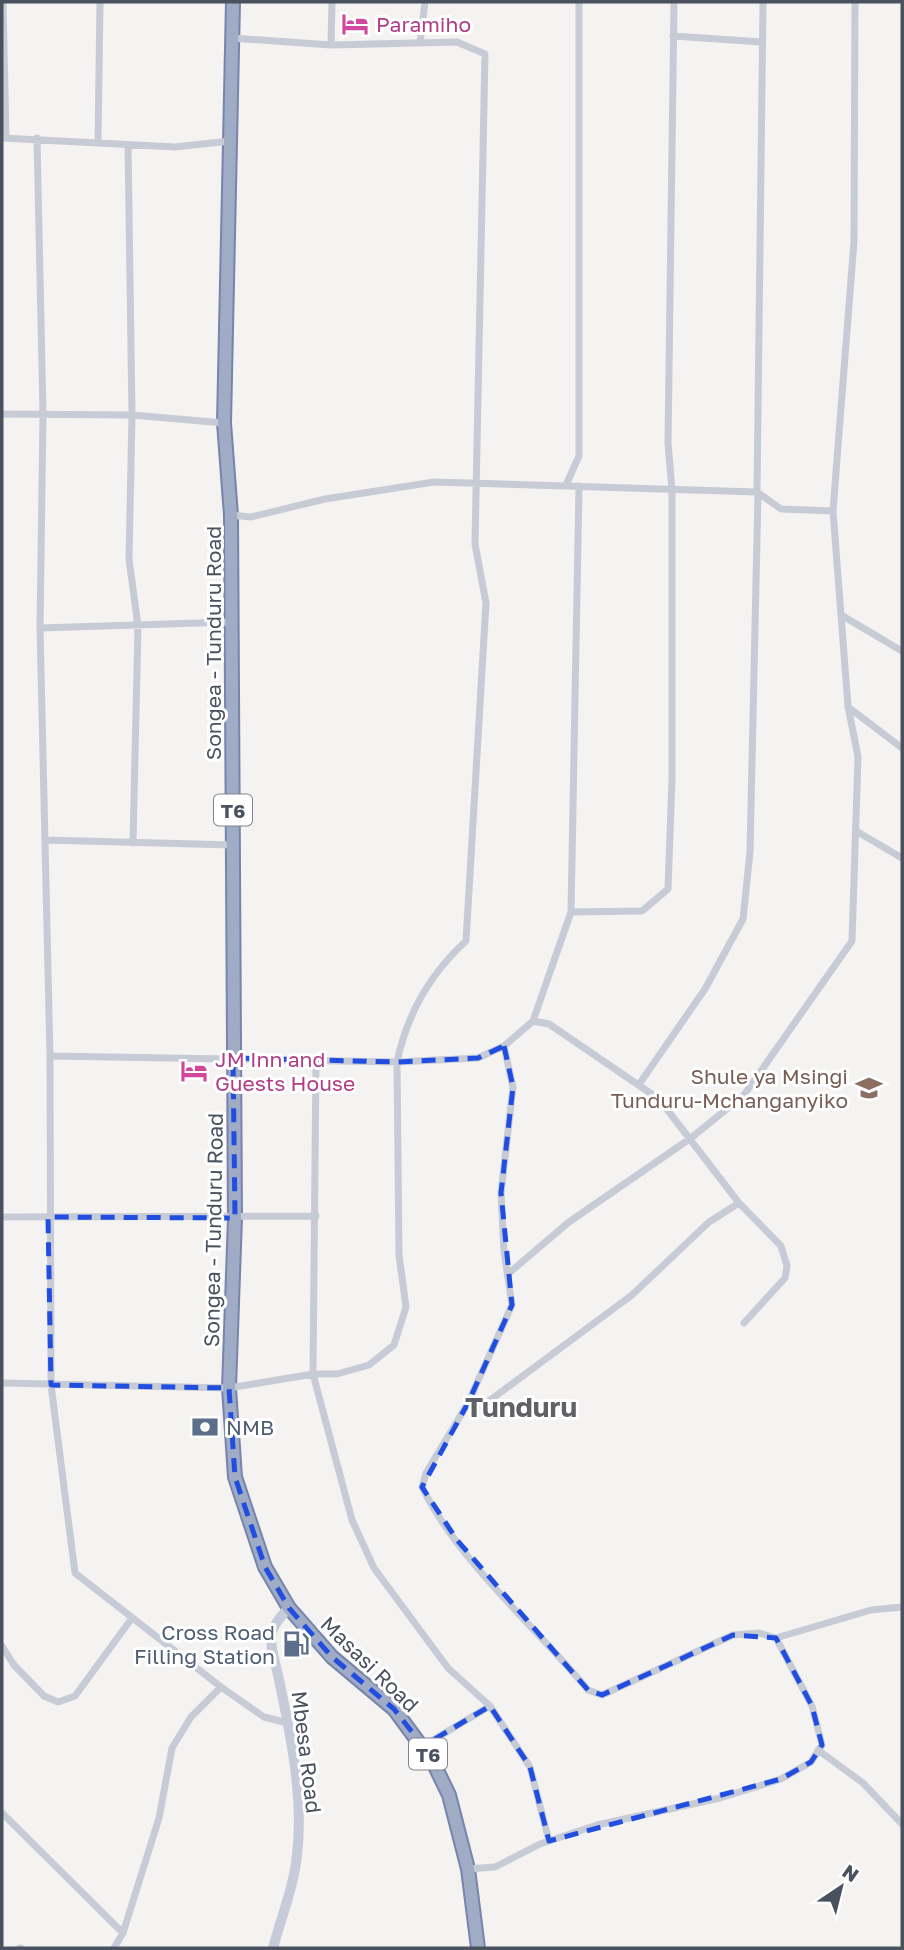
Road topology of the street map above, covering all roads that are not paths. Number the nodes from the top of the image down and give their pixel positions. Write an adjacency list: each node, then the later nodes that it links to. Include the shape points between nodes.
1 (3, 2): 15 (street)
2 (100, 2): 18 (street)
3 (233, 2): 11 (highway, Songea - Tunduru Road / T6)
4 (332, 2): 14 (street)
5 (425, 2): 13 (street)
6 (579, 2): 25 (street, via 579,456)
7 (674, 2): 10 (street)
8 (762, 2): 12 (street)
9 (855, 2): 29 (street, via 854,242)
10 (673, 36): 12 (street); 27 (street, via 668,443)
11 (230, 38): 14 (street); 17 (highway, Songea - Tunduru Road / T6)
12 (762, 42): 28 (street)
13 (420, 43): 14 (street); 24 (street, via 457,42 485,54)
14 (331, 45)
15 (4, 138): 16 (street)
16 (37, 138): 18 (street); 21 (street)
17 (230, 141): 19 (street, via 175,147); 23 (highway, Songea - Tunduru Road / T6)
18 (97, 143): 19 (street)
19 (128, 145): 22 (street)
20 (2, 414): 21 (street)
21 (43, 414): 22 (street); 34 (street)
22 (132, 415): 23 (street); 33 (street, via 129,559)
23 (224, 423): 30 (highway, Songea - Tunduru Road / T6)
24 (477, 484): 25 (street); 30 (street, via 434,482 325,499 251,517); 49 (street, via 475,544 486,603 466,941 434,975 401,1041)
25 (566, 485): 26 (street)
26 (579, 486): 27 (street); 43 (street)
27 (672, 490): 28 (street); 43 (street, via 668,889 642,911)
28 (758, 492): 29 (street, via 781,509); 50 (street, via 750,852 743,919 705,989)
29 (833, 511): 31 (street)
30 (231, 515): 32 (highway, Songea - Tunduru Road / T6)
31 (841, 615): 35 (street); 36 (street)
32 (231, 622): 33 (street); 41 (highway, Songea - Tunduru Road / T6)
33 (138, 626): 34 (street); 40 (street)
34 (40, 628): 39 (street)
35 (902, 651)
36 (848, 706): 37 (street); 38 (street, via 858,757)
37 (902, 748)
38 (856, 831): 42 (street); 51 (street, via 852,942 744,1095)
39 (45, 840): 40 (street); 46 (street)
40 (133, 844): 41 (street)
41 (233, 845): 47 (highway, Songea - Tunduru Road / T6)
42 (902, 858)
43 (571, 912): 44 (street)
44 (533, 1021): 45 (street); 50 (street, via 564,1032)
45 (504, 1046): 49 (street, via 478,1058); 57 (street, via 513,1087 501,1193)
46 (50, 1056): 47 (street); 55 (street)
47 (233, 1058): 48 (street); 56 (highway, Songea - Tunduru Road / T6)
48 (316, 1059): 49 (street); 53 (street)
49 (397, 1062): 59 (street, via 399,1255 406,1307 394,1345 369,1365 337,1374)
50 (640, 1083): 51 (street)
51 (691, 1138): 52 (street); 57 (street, via 569,1222)
52 (739, 1203): 58 (street, via 781,1246 787,1266 785,1278); 63 (street, via 709,1222 632,1295 516,1381 478,1409)
53 (316, 1216): 56 (street); 59 (street)
54 (2, 1217): 55 (street)
55 (48, 1217): 56 (street); 61 (street)
56 (234, 1218): 62 (highway, Songea - Tunduru Road / T6)
57 (509, 1273): 63 (street, via 512,1305)
58 (744, 1323)
59 (313, 1374): 62 (street); 70 (street, via 352,1520 374,1569 448,1668)
60 (2, 1383): 61 (street)
61 (51, 1385): 62 (street); 66 (street, via 75,1573)
62 (229, 1388): 65 (highway, Songea - Tunduru Road / T6, via 235,1477 265,1567)
63 (468, 1403): 67 (street, via 422,1487 433,1511 588,1690 602,1695 733,1636 759,1633)
64 (902, 1607): 67 (street, via 871,1610)
65 (289, 1608): 71 (main road, Mbesa Road, via 274,1622 270,1637); 72 (highway, Masasi Road / T6, via 332,1657 394,1709)
66 (132, 1618): 68 (street, via 75,1696 58,1702 44,1696); 69 (street)
67 (776, 1638): 73 (street, via 812,1706 822,1745)
68 (2, 1646)
69 (221, 1687): 71 (street, via 264,1717); 78 (street, via 191,1717 172,1748 159,1818)
70 (490, 1706): 72 (street); 76 (street, via 530,1767)
71 (288, 1723): 80 (main road, Mbesa Road, via 296,1788 297,1856)
72 (423, 1746): 77 (highway, Masasi Road / T6, via 449,1795)
73 (818, 1750): 75 (street, via 863,1783); 76 (street, via 811,1762 781,1779)
74 (2, 1813): 78 (street)
75 (902, 1824)
76 (549, 1841): 77 (street, via 495,1867)
77 (468, 1869): 81 (highway, Masasi Road / T6)
78 (122, 1933): 79 (street)
79 (114, 1948)
80 (273, 1948)
81 (478, 1948)

